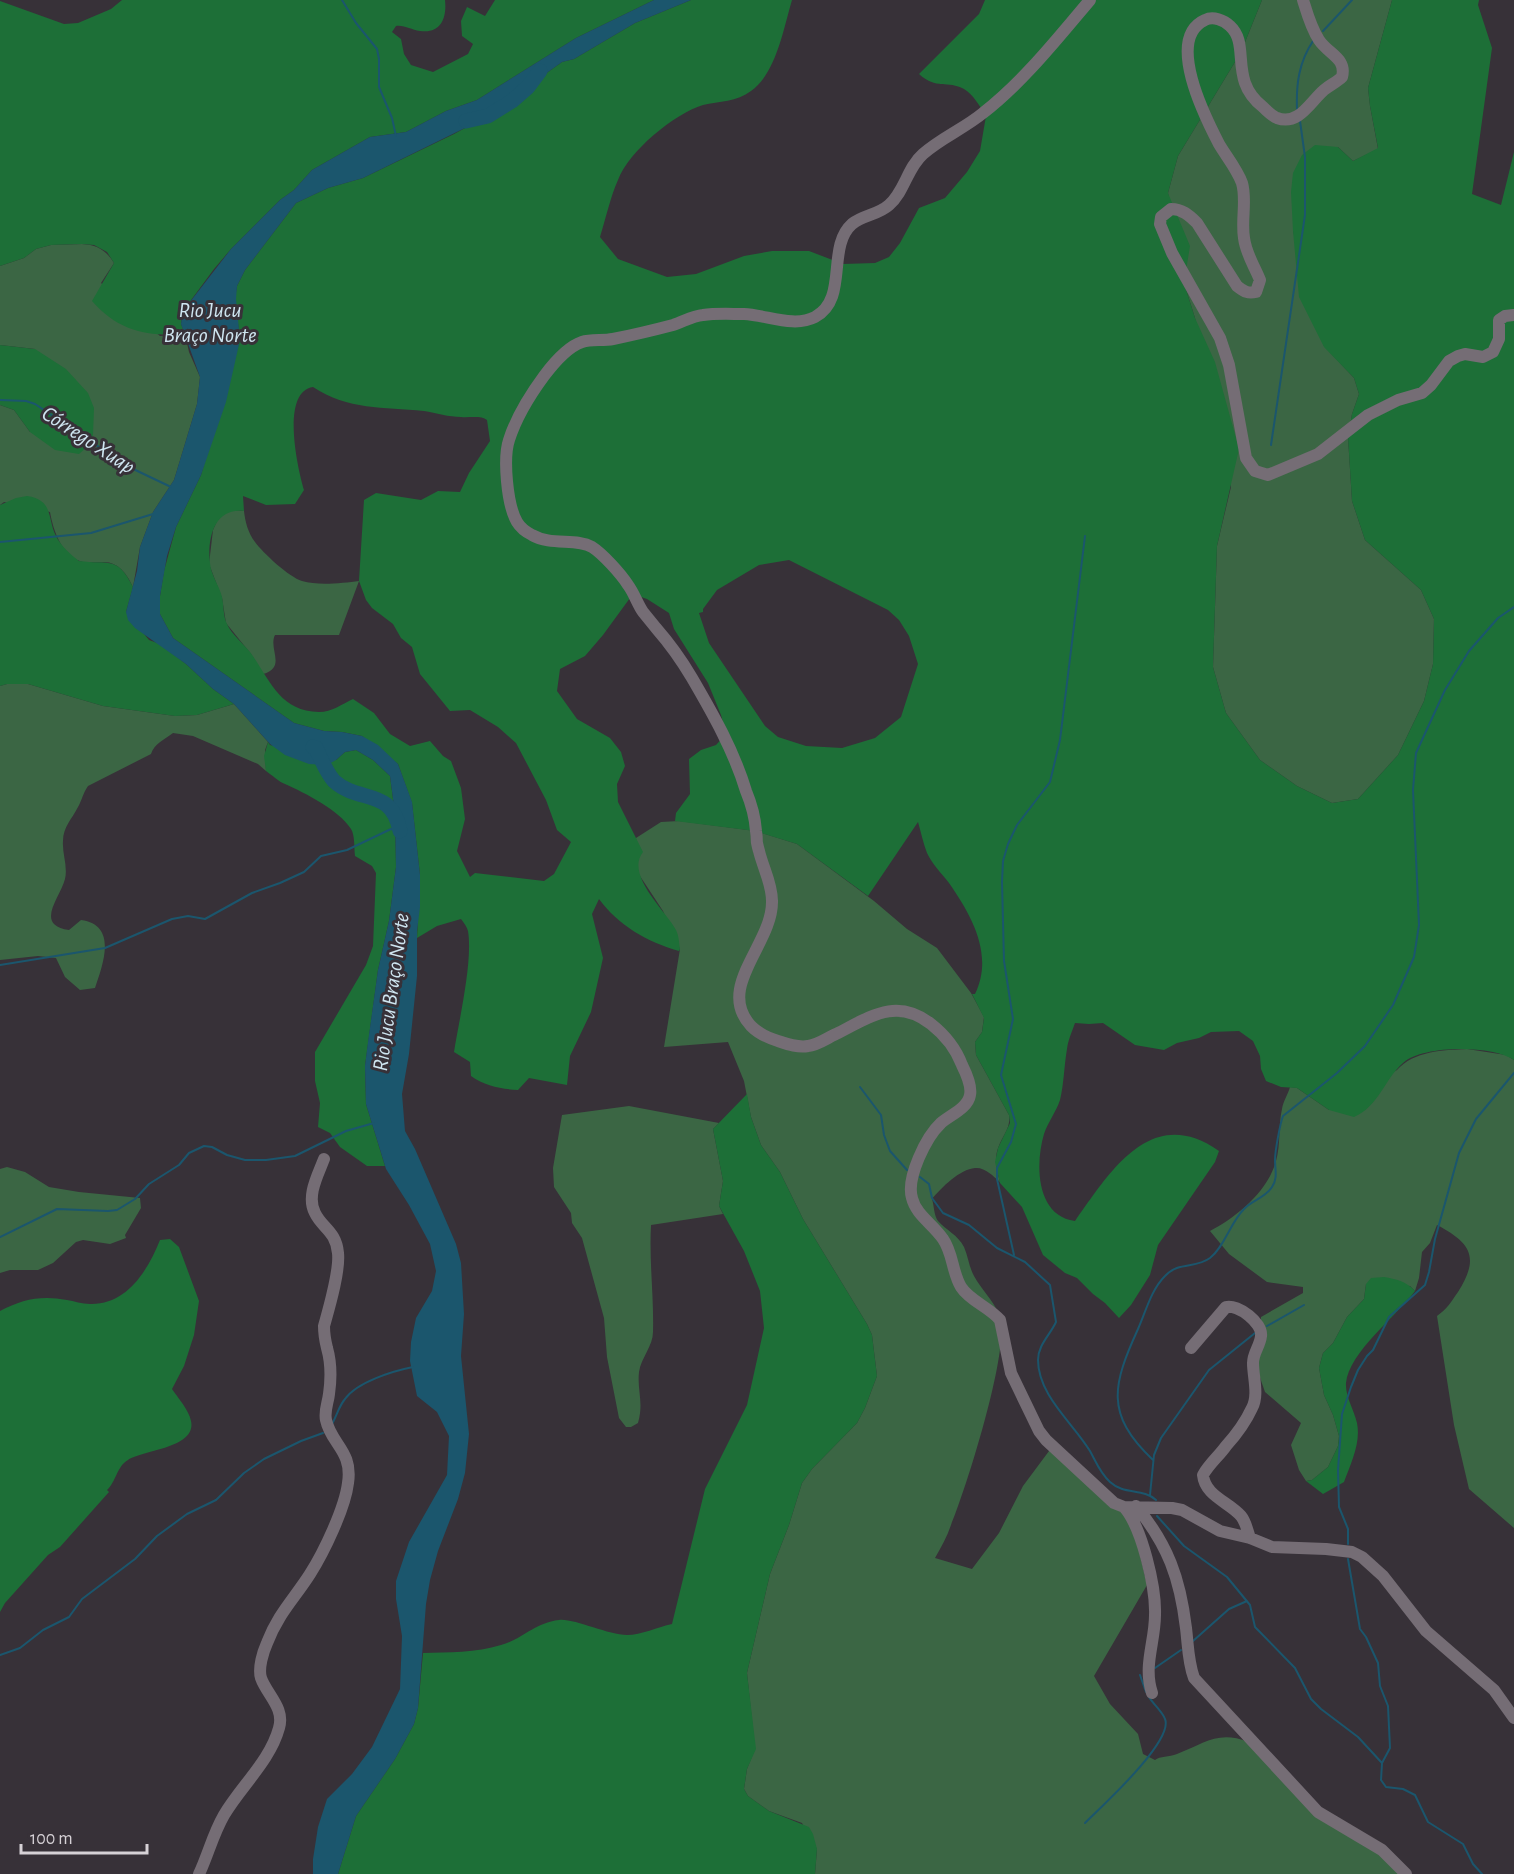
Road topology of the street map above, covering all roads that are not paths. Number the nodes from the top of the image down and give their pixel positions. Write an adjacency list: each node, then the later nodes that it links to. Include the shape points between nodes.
1 (1090, 0): 6 (street, via 1001,99 923,154 894,202 849,227 843,236 835,285 820,314 793,322 750,315 698,315 676,324 575,345 547,372 527,401 506,452 517,524 548,541 591,547 627,583 644,614 683,663 735,763 754,816 757,845 772,897 768,924 738,992 739,1004 751,1026 776,1041 813,1046 876,1014 907,1010 946,1037 960,1059 971,1092 966,1104 937,1126 931,1136 910,1182 913,1203 946,1243 963,1290 1000,1320 1011,1373 1039,1431 1105,1496 1114,1503)
2 (1304, 0): 3 (street, via 1319,41 1338,58 1344,70 1337,82 1293,120 1276,118 1251,96 1242,77 1240,46 1231,26 1208,18 1189,39 1187,59 1199,100 1242,185 1246,249 1260,280 1256,292 1250,294 1237,286 1190,216 1171,209 1161,217 1160,225 1221,338 1250,465 1268,475 1318,454 1368,415 1422,393 1458,356 1483,357 1492,352 1499,339 1499,320)
3 (1514, 315)
4 (324, 1160): 10 (street, via 314,1182 312,1204 315,1215 330,1231 338,1253 323,1338 329,1365 325,1418 343,1450 349,1469 348,1483 339,1515 311,1573 277,1620 265,1646 261,1677 277,1706 279,1729 266,1756 220,1822)
5 (1191, 1348): 7 (street, via 1222,1311 1231,1306 1244,1311 1261,1331 1253,1363 1255,1402 1203,1475 1212,1493 1242,1518)
6 (1130, 1506): 7 (street, via 1182,1510 1220,1531); 8 (street, via 1154,1594 1148,1674); 11 (street, via 1155,1532 1178,1580 1194,1677 1318,1812 1382,1850)
7 (1250, 1538): 9 (street, via 1272,1547 1326,1549 1362,1557 1383,1576 1426,1631 1494,1690)
8 (1152, 1693)
9 (1514, 1718)
10 (200, 1874)
11 (1406, 1874)

